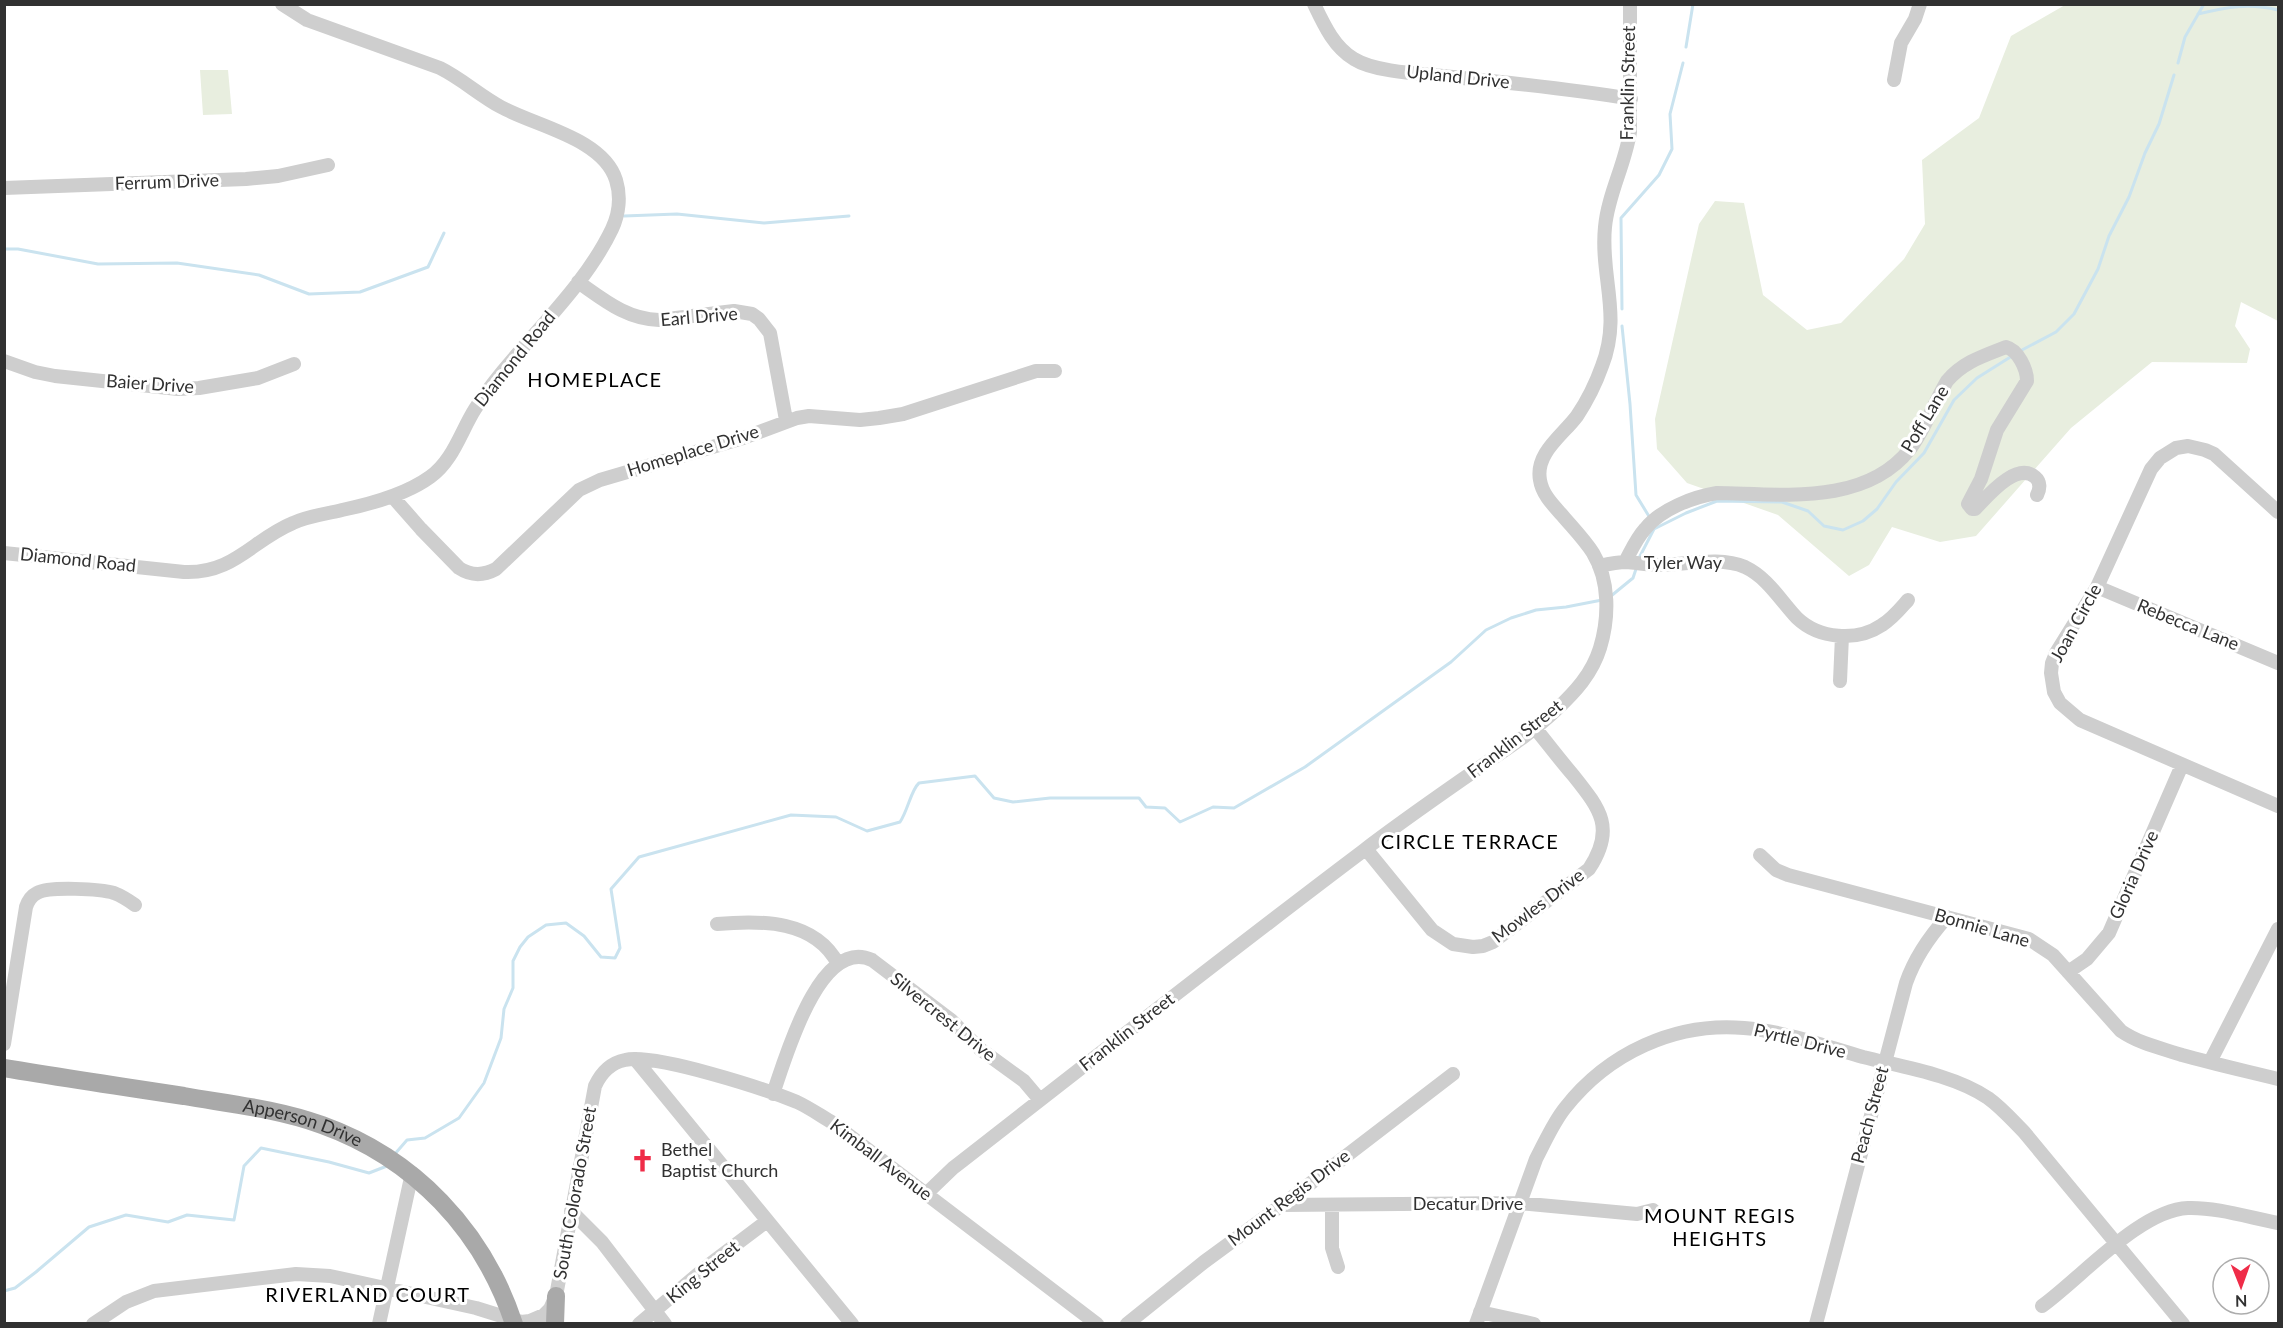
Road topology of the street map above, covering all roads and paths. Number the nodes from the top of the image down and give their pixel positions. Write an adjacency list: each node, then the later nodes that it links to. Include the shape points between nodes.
1 (282, 4): 9 (street, Diamond Road, via 307,20 453,74 504,109 575,140 604,159 618,189 617,213 606,239)
2 (1314, 4): 6 (street, Upland Drive, via 1336,44 1354,60 1372,66)
3 (1630, 4): 6 (street, Franklin Street)
4 (1920, 4): 5 (street, via 1901,43)
5 (1894, 80)
6 (1631, 99): 19 (street, Franklin Street, via 1628,147 1605,224 1612,318 1607,350 1579,413 1545,453 1539,469 1545,495 1584,540)
7 (328, 165): 8 (street, Ferrum Drive, via 246,179)
8 (4, 188)
9 (578, 282): 13 (street, Earl Drive, via 622,313 646,320 734,312 752,314 770,333); 15 (street, Diamond Road, via 476,408 441,468 421,483)
10 (4, 361): 11 (street, Baier Drive, via 55,376 178,388 219,386 258,378)
11 (294, 364)
12 (1054, 371): 13 (street, Homeplace Drive, via 1036,371 903,414)
13 (786, 420): 15 (street, Homeplace Drive, via 743,438 590,484 496,569 482,574 466,573 459,568)
14 (2037, 495): 18 (street, Poff Lane, via 2038,481 2029,474 2021,474 2006,479 1975,508 1968,504 1997,430 2027,381 2027,372 2014,351 2006,347 1955,372 1911,447 1891,469 1863,484 1819,492 1705,495 1654,520 1635,541)
15 (392, 496): 17 (street, Diamond Road, via 297,521 210,571 184,572)
16 (2278, 512): 20 (street, Joan Circle, via 2214,454 2188,446 2169,452 2151,469)
17 (4, 553)
18 (1634, 563): 19 (street, Tyler Way); 22 (street, Tyler Way, via 1729,562 1745,567 1760,576 1812,629)
19 (1599, 566): 25 (street, Franklin Street, via 1606,593 1600,650 1587,676)
20 (2097, 587): 23 (street, Rebecca Lane); 26 (street, Joan Circle, via 2056,653 2051,673 2054,692 2060,703 2080,720)
21 (1908, 600): 22 (street, Tyler Way, via 1880,627)
22 (1842, 636): 24 (street)
23 (2278, 663)
24 (1840, 681)
25 (1535, 728): 28 (street, Franklin Street); 28 (street, Mowles Drive, via 1596,804 1603,836 1589,869 1493,942 1462,947 1443,939)
26 (2182, 765): 27 (street, Joan Circle); 35 (street, Gloria Drive, via 2109,933 2087,959)
27 (2278, 806)
28 (1366, 849): 44 (street, Franklin Street)
29 (1760, 855): 31 (street, Bonnie Lane, via 1788,875)
30 (135, 905): 36 (street, via 105,891 49,890 33,896 26,907)
31 (1947, 917): 35 (street, Bonnie Lane, via 2029,939 2053,955); 38 (street, Peach Street, via 1911,969)
32 (717, 924): 34 (street, via 761,922 797,929 826,945)
33 (2278, 929): 39 (street)
34 (838, 964): 43 (street, via 799,1020); 44 (street, Silvercrest Drive, via 854,956 872,960 951,1020 980,1049 1024,1081)
35 (2068, 972): 39 (street, Bonnie Lane, via 2121,1031 2132,1038)
36 (4, 1044)
37 (635, 1059): 43 (street, Kimball Avenue, via 668,1063); 51 (street, South Colorado Street, via 612,1065 595,1086); 52 (street)
38 (1885, 1062): 47 (street, Pyrtle Drive, via 1744,1028 1695,1030 1648,1043 1603,1070 1564,1110 1536,1159); 54 (street, Pyrtle Drive, via 1957,1082 2002,1109); 71 (street, Peach Street)
39 (2210, 1062): 42 (street, Bonnie Lane)
40 (4, 1068): 45 (main road, Apperson Drive, via 290,1115 350,1136)
41 (1453, 1074): 48 (street, Mount Regis Drive)
42 (2278, 1079)
43 (773, 1094): 46 (street, Kimball Avenue, via 823,1117)
44 (1040, 1100): 46 (street, Franklin Street)
45 (399, 1164): 56 (street); 61 (main road, Apperson Drive, via 440,1200 470,1237)
46 (926, 1194): 68 (street, Kimball Avenue)
47 (1519, 1203): 49 (street, Decatur Drive); 50 (street, Decatur Drive, via 1637,1214); 60 (street, Pyrtle Drive)
48 (1282, 1205): 49 (street, Decatur Drive); 69 (street, Mount Regis Drive)
49 (1332, 1205): 55 (street, via 1332,1248)
50 (1653, 1210)
51 (571, 1211): 57 (street, South Colorado Street); 59 (street, via 602,1242)
52 (767, 1221): 59 (street, King Street); 67 (street)
53 (2278, 1223): 54 (street, via 2200,1208 2180,1209 2152,1218)
54 (2117, 1245): 58 (street); 72 (street, Pyrtle Drive)
55 (1338, 1267)
56 (385, 1288): 61 (street, via 476,1308); 62 (street, via 311,1274 176,1288 140,1296); 63 (street)
57 (556, 1296): 61 (street, South Colorado Street, via 550,1310 538,1319); 64 (main road)
58 (2042, 1306)
59 (655, 1310): 65 (street, King Street); 66 (street)
60 (1478, 1318): 70 (street)
61 (513, 1322)
62 (93, 1323)
63 (379, 1323)
64 (555, 1323)
65 (639, 1323)
66 (665, 1323)
67 (852, 1323)
68 (1097, 1323)
69 (1127, 1323)
70 (1534, 1323)
71 (1816, 1323)
72 (2183, 1323)

